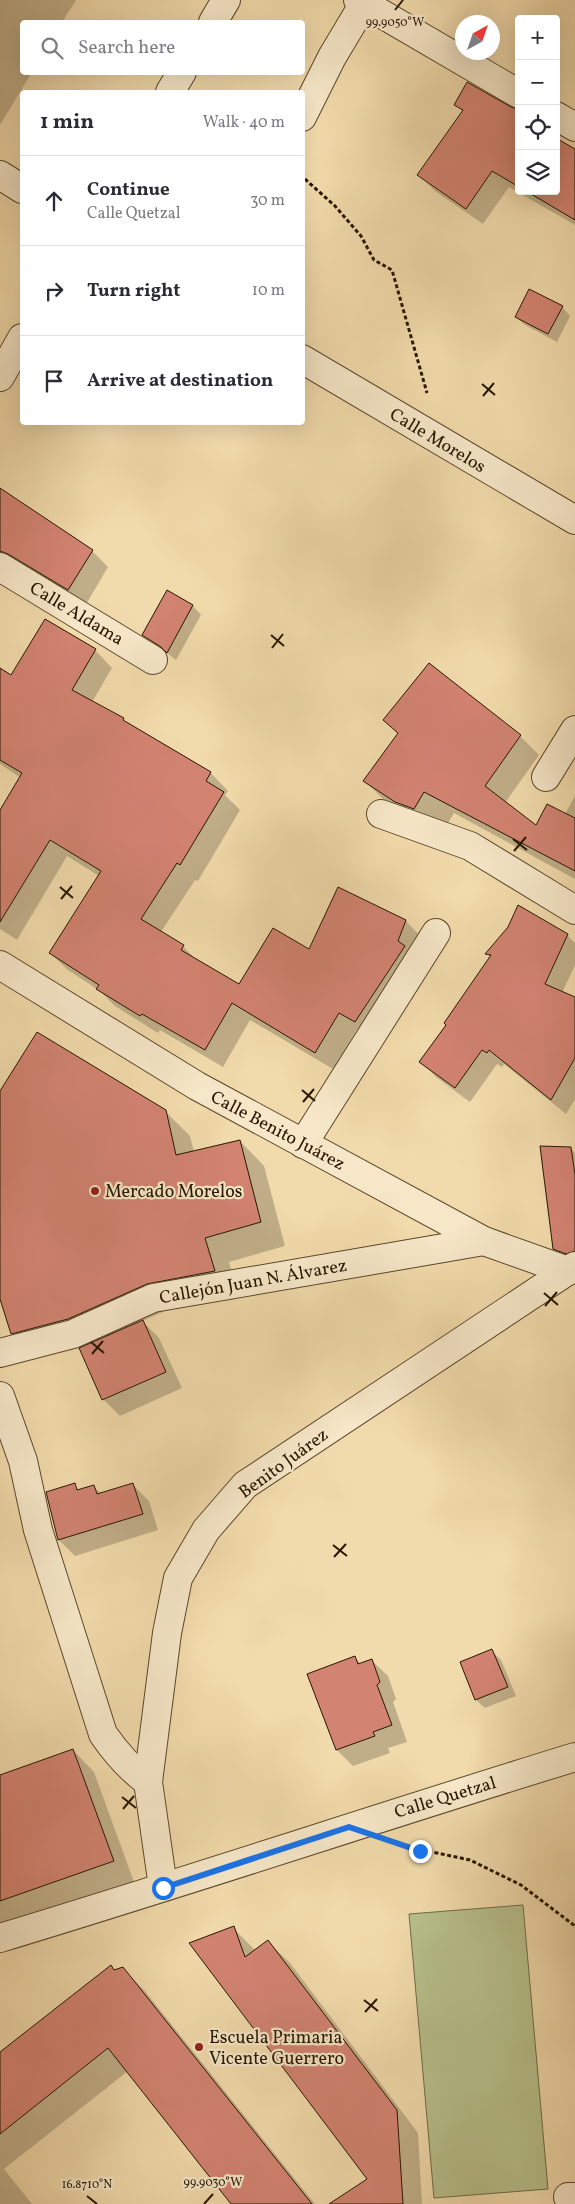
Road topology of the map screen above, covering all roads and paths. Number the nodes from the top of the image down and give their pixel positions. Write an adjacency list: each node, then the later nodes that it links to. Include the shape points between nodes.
1 (226, 0): 3 (street)
2 (363, 1): 6 (street); 7 (street)
3 (214, 20)
4 (180, 75): 5 (street)
5 (171, 90)
6 (515, 92)
7 (305, 111)
8 (560, 118): 9 (street)
9 (575, 127)
10 (0, 175): 12 (street)
11 (305, 178): 16 (path, via 361,236 374,260 392,270)
12 (20, 188)
13 (20, 342): 15 (street)
14 (305, 360): 16 (street, Calle Morelos)
15 (0, 377)
16 (442, 442): 17 (street, Calle Morelos)
17 (575, 520)
18 (0, 567): 19 (street, Calle Aldama)
19 (153, 660)
20 (575, 730): 21 (street)
21 (546, 777)
22 (381, 814): 23 (street, via 470,846)
23 (575, 910)
24 (436, 933): 26 (street)
25 (0, 965): 26 (street, Calle Benito Juárez, via 197,1086)
26 (303, 1144): 27 (street, Calle Benito Juárez)
27 (484, 1241): 28 (street, Calle Benito Juárez); 29 (street, Callejón Juan N. Álvarez, via 153,1298 73,1334)
28 (571, 1269): 32 (street, Benito Juárez, via 246,1485 206,1530 178,1578 167,1633)
29 (0, 1353)
30 (0, 1396): 32 (street, via 23,1461 38,1530 103,1734 117,1755)
31 (575, 1757): 34 (street, Calle Quetzal)
32 (148, 1782): 34 (street, Benito Juárez)
33 (402, 1845): 35 (path, via 470,1860 521,1885)
34 (163, 1888): 36 (street, Calle Quetzal)
35 (575, 1926)
36 (0, 1938)

